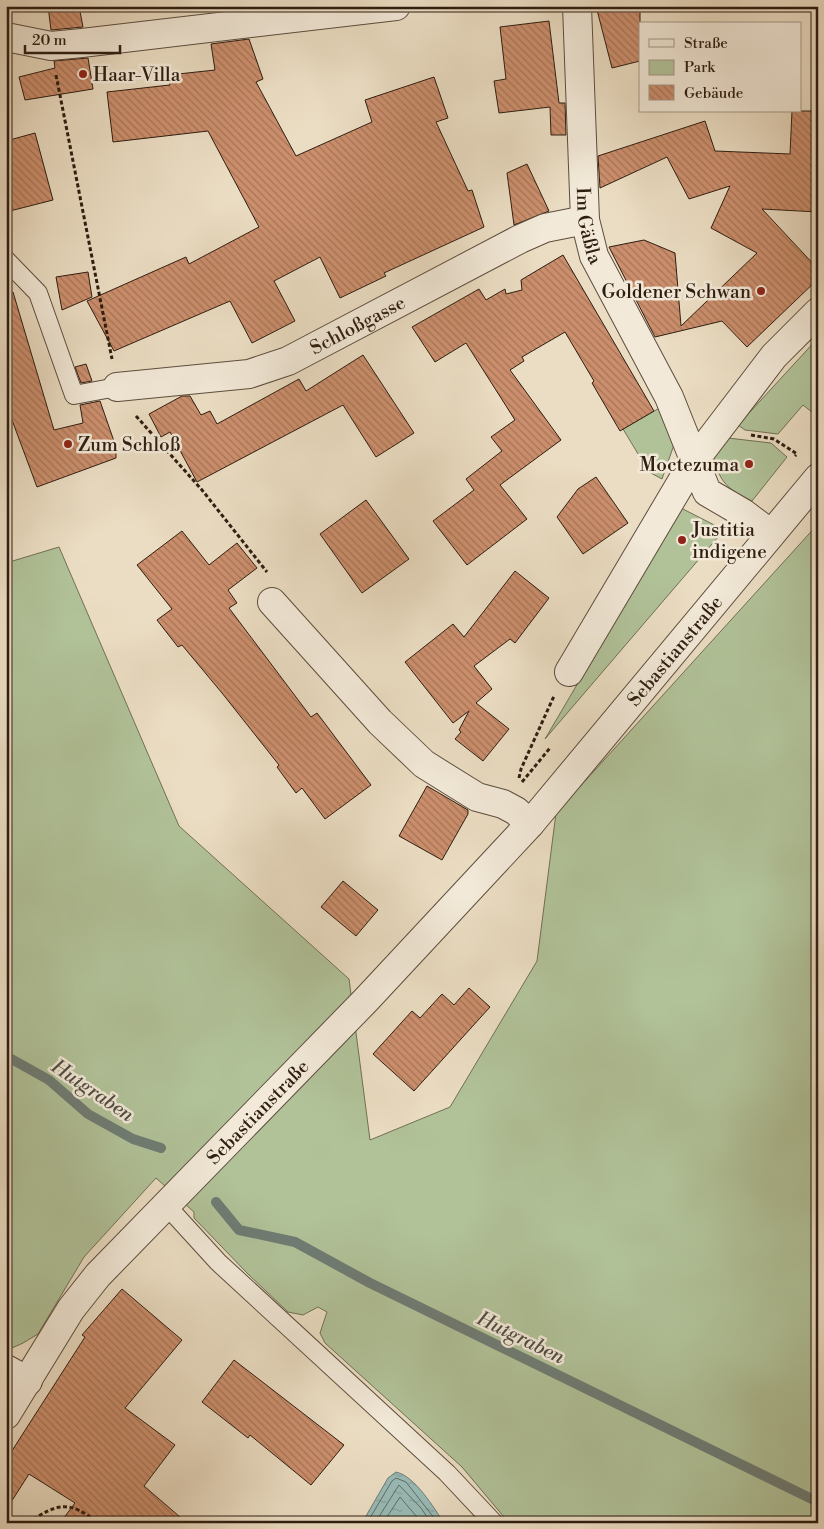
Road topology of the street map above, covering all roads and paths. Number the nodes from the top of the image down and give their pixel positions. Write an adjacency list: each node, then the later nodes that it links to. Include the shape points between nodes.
1 (396, 6): 4 (street)
2 (577, 6): 5 (street, Im Gäßla)
3 (6, 37): 4 (street)
4 (51, 46): 8 (path)
5 (585, 220): 8 (street, Schloßgasse, via 545,228 520,239 288,362 269,369 249,374); 9 (street, Im Gäßla, via 594,256 669,397)
6 (6, 260): 8 (lane, via 38,293 74,395)
7 (818, 312): 9 (street, via 774,356)
8 (117, 387): 12 (path, via 122,399 202,490 280,588)
9 (694, 461): 11 (street, Im Gäßla, via 707,492); 13 (street)
10 (818, 478): 11 (street, Sebastianstraße)
11 (771, 534): 15 (street, Sebastianstraße)
12 (272, 602): 14 (street, via 409,751 424,764 477,796)
13 (568, 672): 14 (path, via 549,703 521,769 518,786)
14 (502, 804): 15 (street)
15 (530, 824): 16 (street, Sebastianstraße, via 366,1000)
16 (166, 1205): 17 (street, Sebastianstraße, via 98,1274); 21 (lane, via 224,1268 440,1466)
17 (17, 1375): 18 (street, Sebastianstraße)
18 (6, 1415)
19 (28, 1523): 20 (path, via 50,1508 66,1506 89,1515)
20 (98, 1523)
21 (494, 1523)

